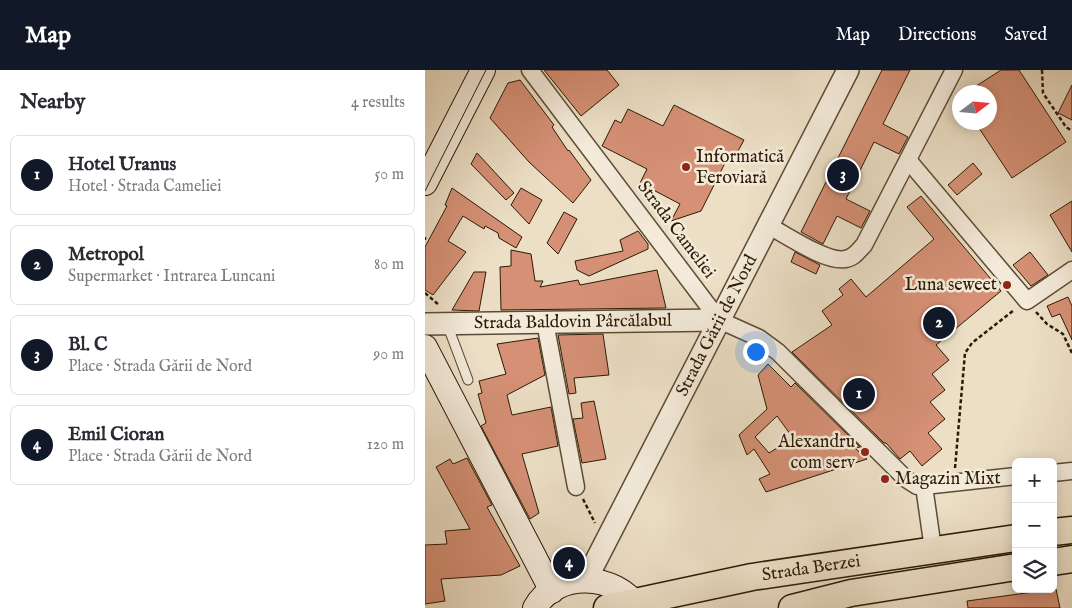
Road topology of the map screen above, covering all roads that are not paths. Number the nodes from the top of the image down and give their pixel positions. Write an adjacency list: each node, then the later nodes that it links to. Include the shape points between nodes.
1 (483, 70): 6 (main road)
2 (530, 70): 9 (street, Strada Cameliei)
3 (847, 70): 7 (street, Strada Gării de Nord)
4 (954, 70): 5 (street)
5 (908, 160): 7 (street, via 855,255 837,260 824,256); 8 (street, via 1027,301)
6 (425, 184)
7 (769, 226): 9 (street, Strada Gării de Nord)
8 (1072, 270)
9 (719, 320): 10 (street, Strada Baldovin Pârcălabul); 18 (street, Strada Cameliei, via 770,345 906,479 917,486); 27 (street, Strada Gării de Nord)
10 (545, 322): 12 (street, Strada Baldovin Pârcălabul); 19 (street)
11 (425, 324): 12 (street, Strada Baldovin Pârcălabul)
12 (447, 324): 14 (lane)
13 (425, 347): 28 (main road)
14 (468, 380)
15 (1072, 471): 16 (street)
16 (1057, 473)
17 (1012, 476): 18 (street)
18 (924, 486): 23 (street)
19 (576, 487)
20 (1072, 530): 21 (main road)
21 (1057, 532)
22 (1012, 539): 23 (main road, Strada Berzei)
23 (933, 549): 29 (main road, Strada Berzei, via 751,577)
24 (1072, 559): 25 (main road)
25 (1057, 561)
26 (1012, 569): 32 (main road, Strada Berzei, via 851,593)
27 (586, 580): 28 (main road, via 568,582); 29 (main road, via 605,582 621,590)
28 (551, 591): 30 (main road)
29 (636, 605): 31 (main road, Strada Berzei)
30 (535, 608)
31 (607, 608)
32 (792, 608)

